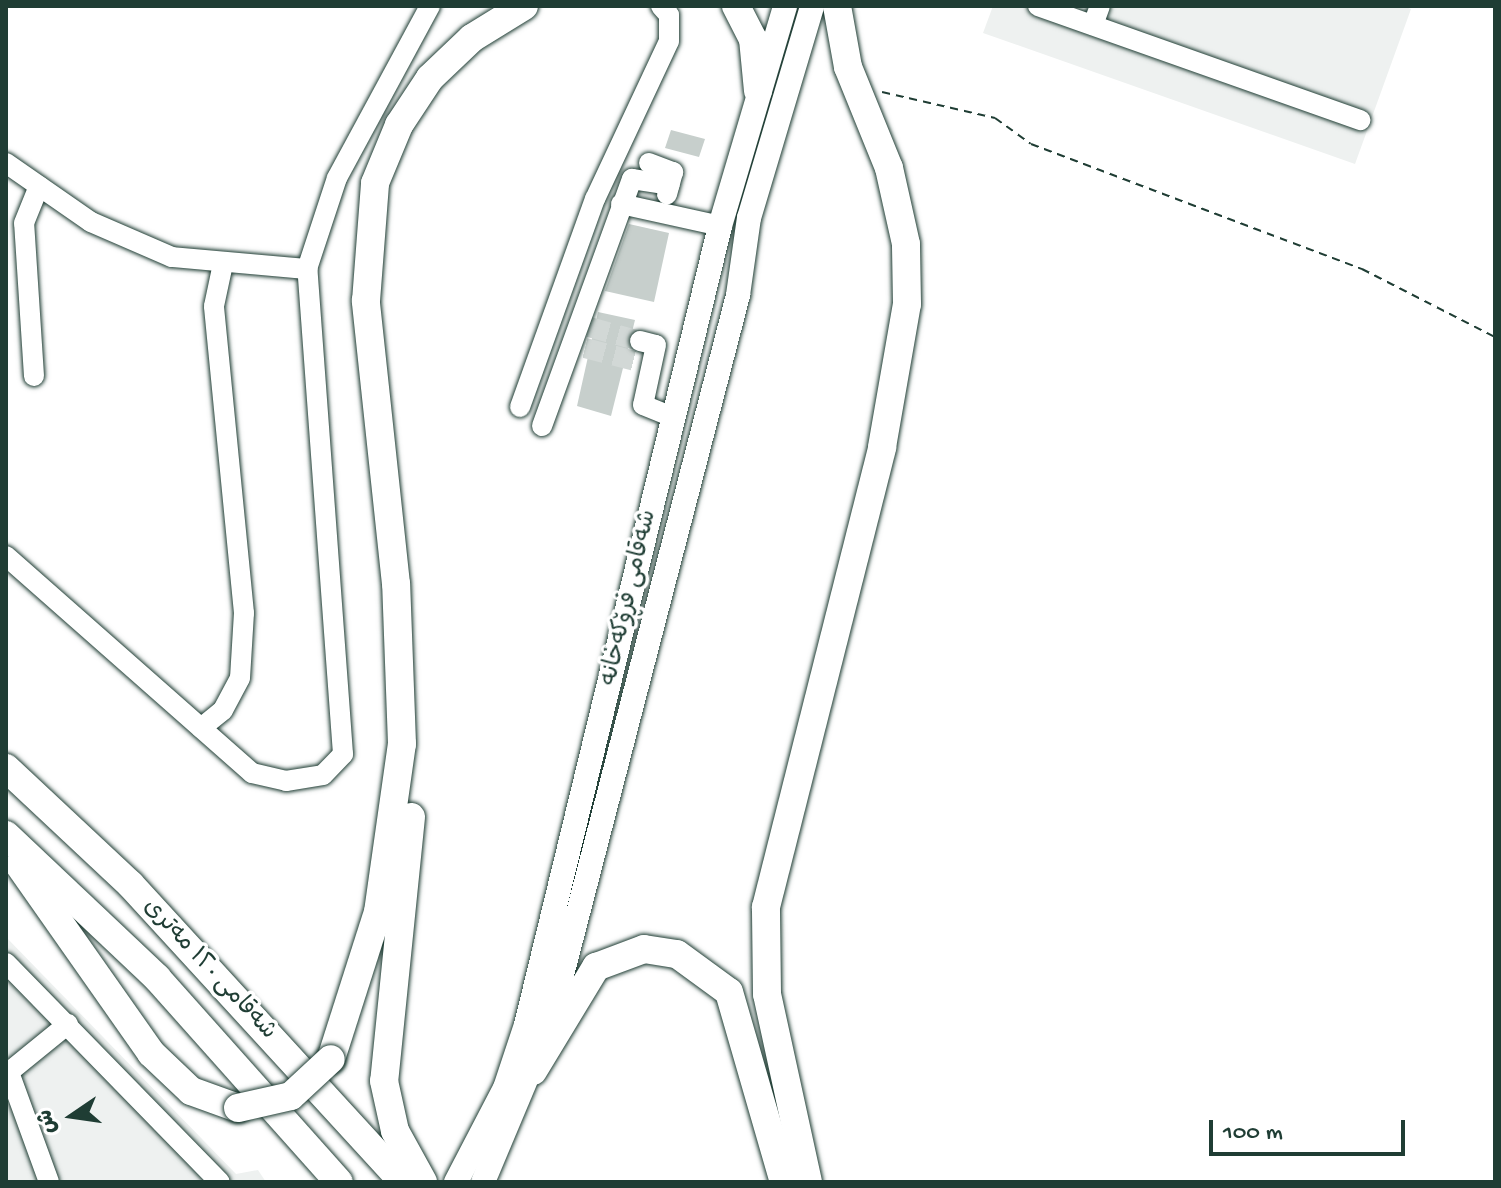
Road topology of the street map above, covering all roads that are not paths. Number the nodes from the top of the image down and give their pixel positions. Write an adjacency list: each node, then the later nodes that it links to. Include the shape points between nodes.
1 (430, 6): 19 (street, via 337,178)
2 (524, 6): 26 (highway, via 472,38 430,78 399,125 375,183 366,301)
3 (661, 6): 22 (street, via 669,15 669,41 595,199 523,400)
4 (736, 6): 8 (highway, via 753,39)
5 (1038, 6): 7 (street)
6 (807, 7): 8 (main road, شەقامی فڕۆکەخانە); 17 (main road, شەقامی فڕۆکەخانە); 43 (highway, via 848,67 889,168 906,244 907,304 882,447 766,907 767,994)
7 (1096, 16): 9 (street)
8 (758, 91): 16 (main road, شەقامی فڕۆکەخانە)
9 (1360, 120)
10 (6, 163): 13 (street)
11 (649, 163): 12 (street, via 672,171)
12 (670, 185): 14 (street, via 636,177); 15 (street)
13 (39, 186): 18 (street, via 91,222 172,257); 21 (street, via 24,223)
14 (621, 204): 15 (street); 22 (street, via 580,335)
15 (661, 213): 16 (street)
16 (722, 218): 17 (main road); 23 (main road, شەقامی فڕۆکەخانە)
17 (749, 218): 33 (main road, شەقامی فڕۆکەخانە, via 738,295)
18 (222, 267): 19 (street); 27 (street, via 214,306 244,613 240,678 223,710)
19 (307, 269): 27 (street, via 343,754 323,775 286,781 252,773)
20 (640, 341): 23 (street, via 656,345 643,363 643,405)
21 (34, 376)
22 (549, 405): 24 (street)
23 (673, 417): 35 (main road, شەقامی فڕۆکەخانە, via 526,1025 505,1088)
24 (542, 426)
25 (6, 556): 27 (street)
26 (396, 584): 30 (highway, bridge, via 399,800 378,912 331,1059 291,1096 238,1108 191,1091 151,1053); 40 (highway, via 413,749 410,855 384,1081 395,1131)
27 (201, 728)
28 (6, 768): 39 (highway, شەقامی ١٢٠ مەتری, via 130,884)
29 (6, 835): 38 (highway, شەقامی ١٢٠ مەتری, via 157,978)
30 (6, 849)
31 (6, 963): 32 (street)
32 (68, 1024): 34 (street, via 9,1072); 37 (street)
33 (533, 1071): 41 (main road, شەقامی فڕۆکەخانە); 42 (highway, via 596,967 644,949 677,954 729,992)
34 (14, 1117): 36 (street)
35 (457, 1180)
36 (49, 1182)
37 (220, 1182)
38 (339, 1182)
39 (403, 1182)
40 (423, 1182)
41 (483, 1182)
42 (784, 1182)
43 (808, 1182)

